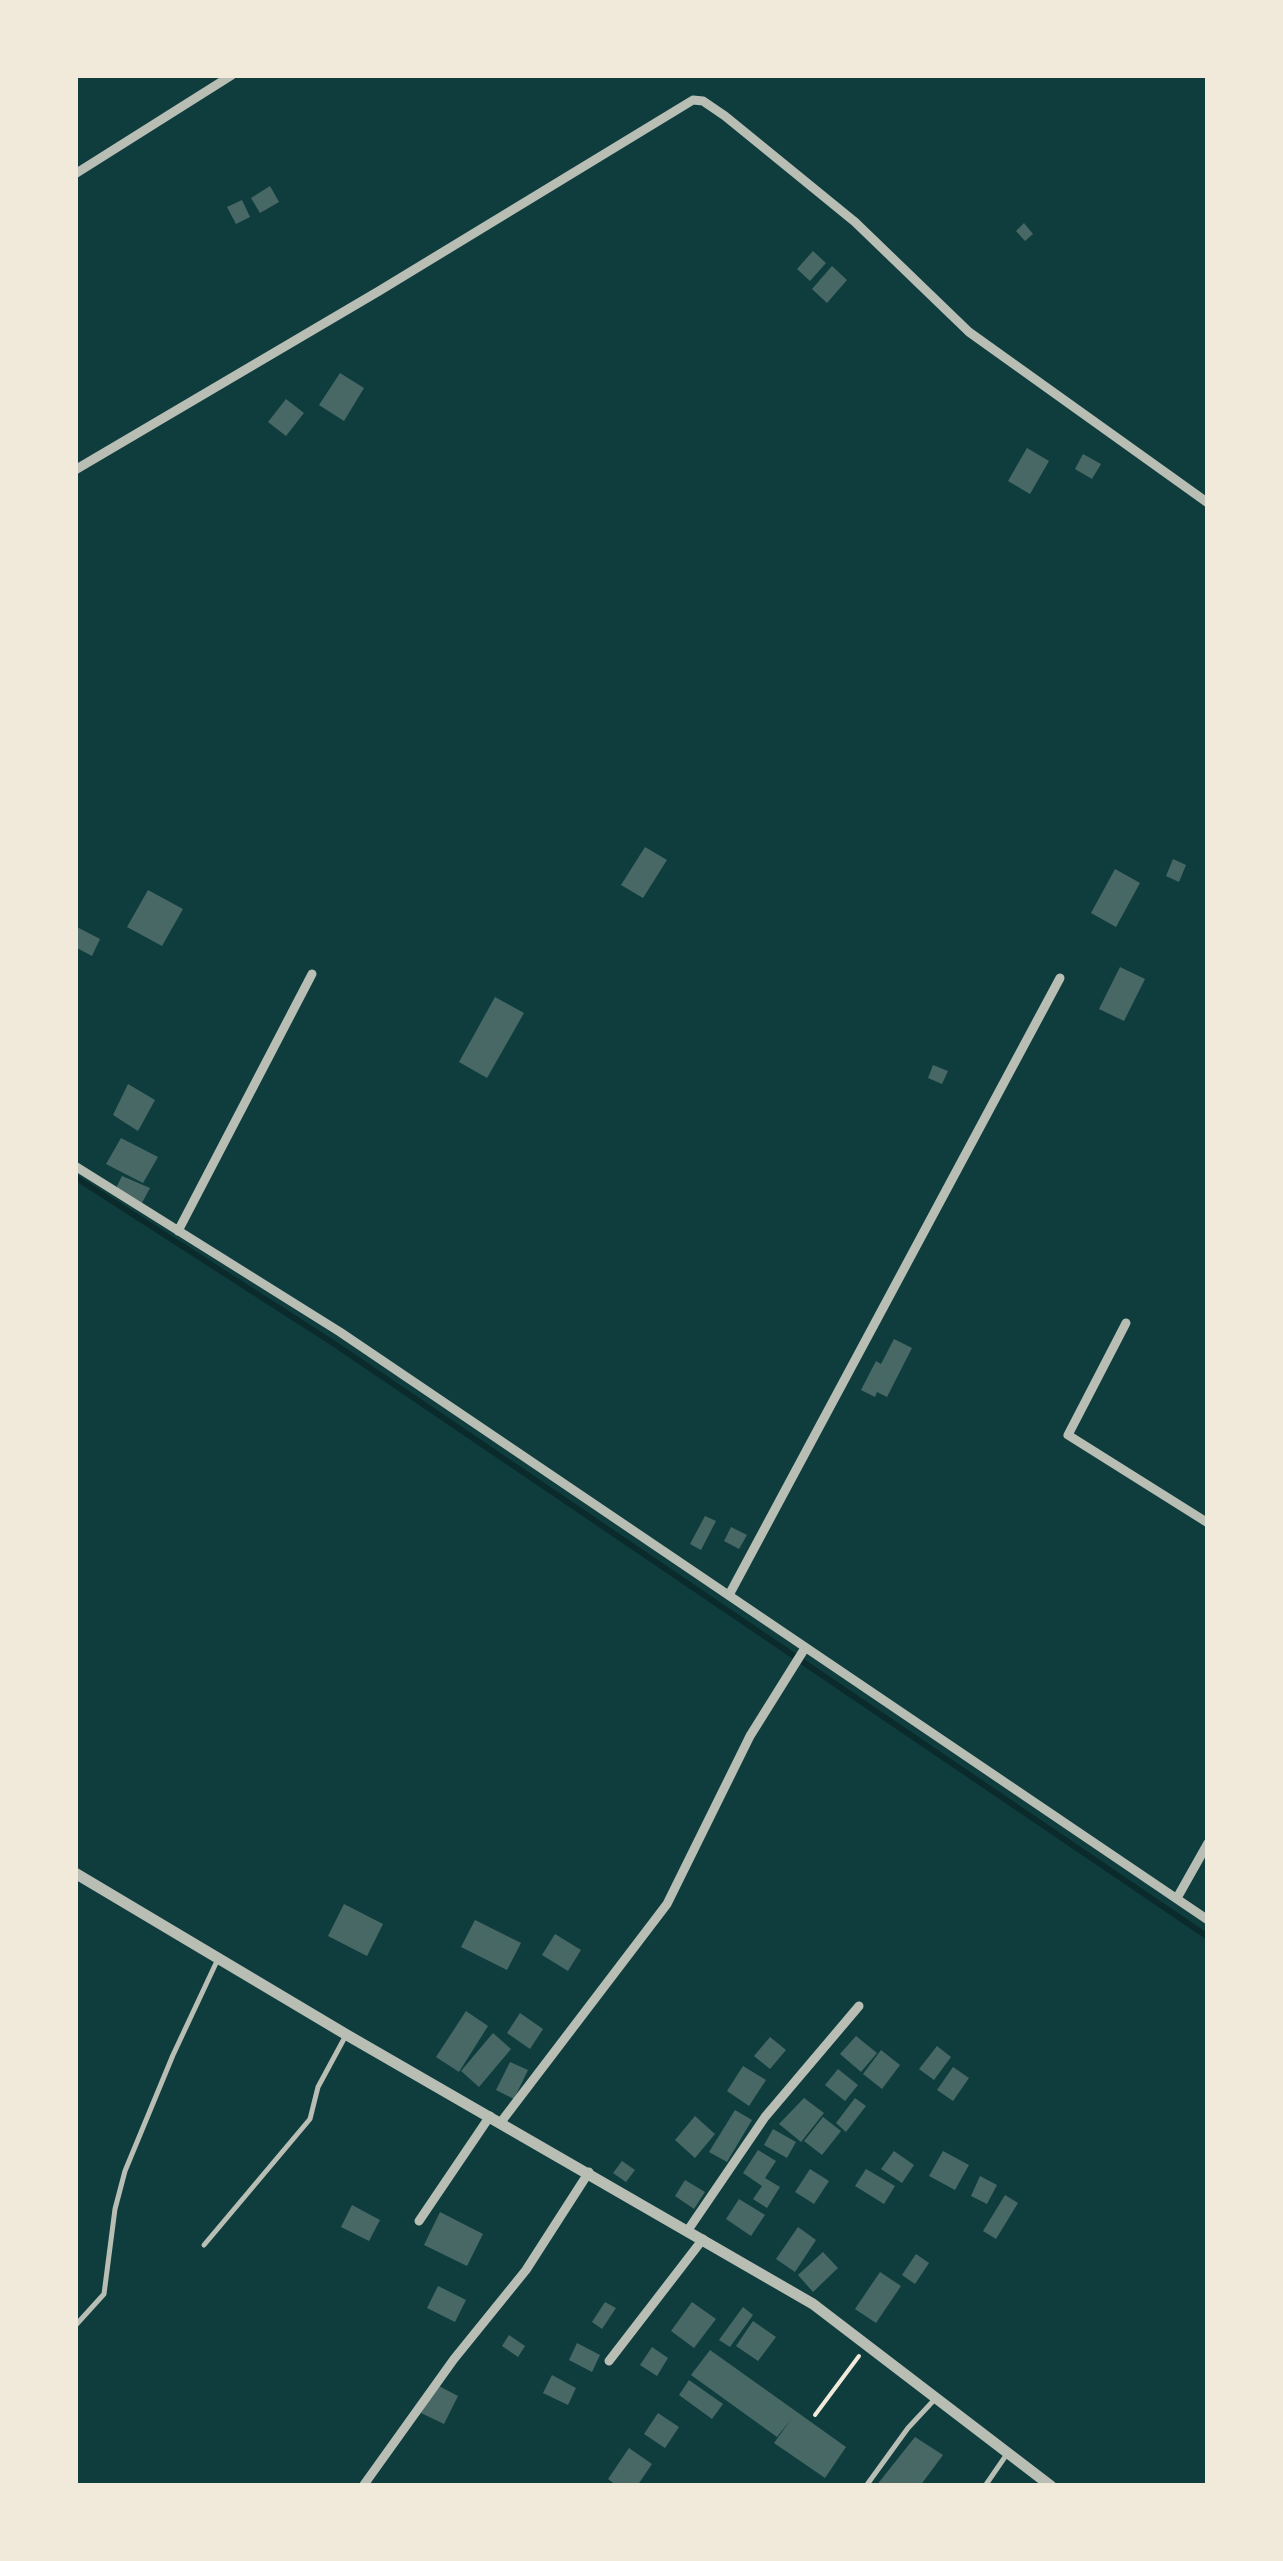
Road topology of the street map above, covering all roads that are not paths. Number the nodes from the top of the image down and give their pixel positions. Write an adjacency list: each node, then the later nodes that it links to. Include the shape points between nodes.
1 (232, 75): 2 (street)
2 (75, 174)
3 (75, 470): 4 (street, via 693,100 724,116 855,222 969,332)
4 (1208, 503)
5 (312, 974): 8 (street)
6 (1060, 978): 11 (street)
7 (75, 1166): 8 (street)
8 (178, 1231): 11 (street, via 340,1332)
9 (1126, 1323): 10 (street, via 1068,1435)
10 (1208, 1523)
11 (729, 1595): 12 (street)
12 (804, 1648): 15 (street); 20 (street, via 750,1736 667,1904)
13 (1208, 1844): 15 (street)
14 (75, 1873): 17 (street)
15 (1176, 1898): 16 (street)
16 (1208, 1920)
17 (218, 1958): 19 (street); 26 (lane, via 126,2171 104,2294)
18 (859, 2006): 23 (street, via 773,2107)
19 (347, 2035): 20 (street); 25 (lane, via 318,2087 310,2119)
20 (495, 2119): 21 (street); 22 (street)
21 (589, 2172): 23 (street); 30 (street, via 526,2270)
22 (420, 2222)
23 (688, 2230): 24 (street)
24 (703, 2240): 27 (street); 28 (street, via 813,2304)
25 (204, 2245)
26 (75, 2326)
27 (609, 2361)
28 (937, 2397): 29 (street); 31 (lane)
29 (1008, 2452): 32 (lane); 33 (street)
30 (363, 2486)
31 (866, 2486)
32 (985, 2486)
33 (1052, 2486)

